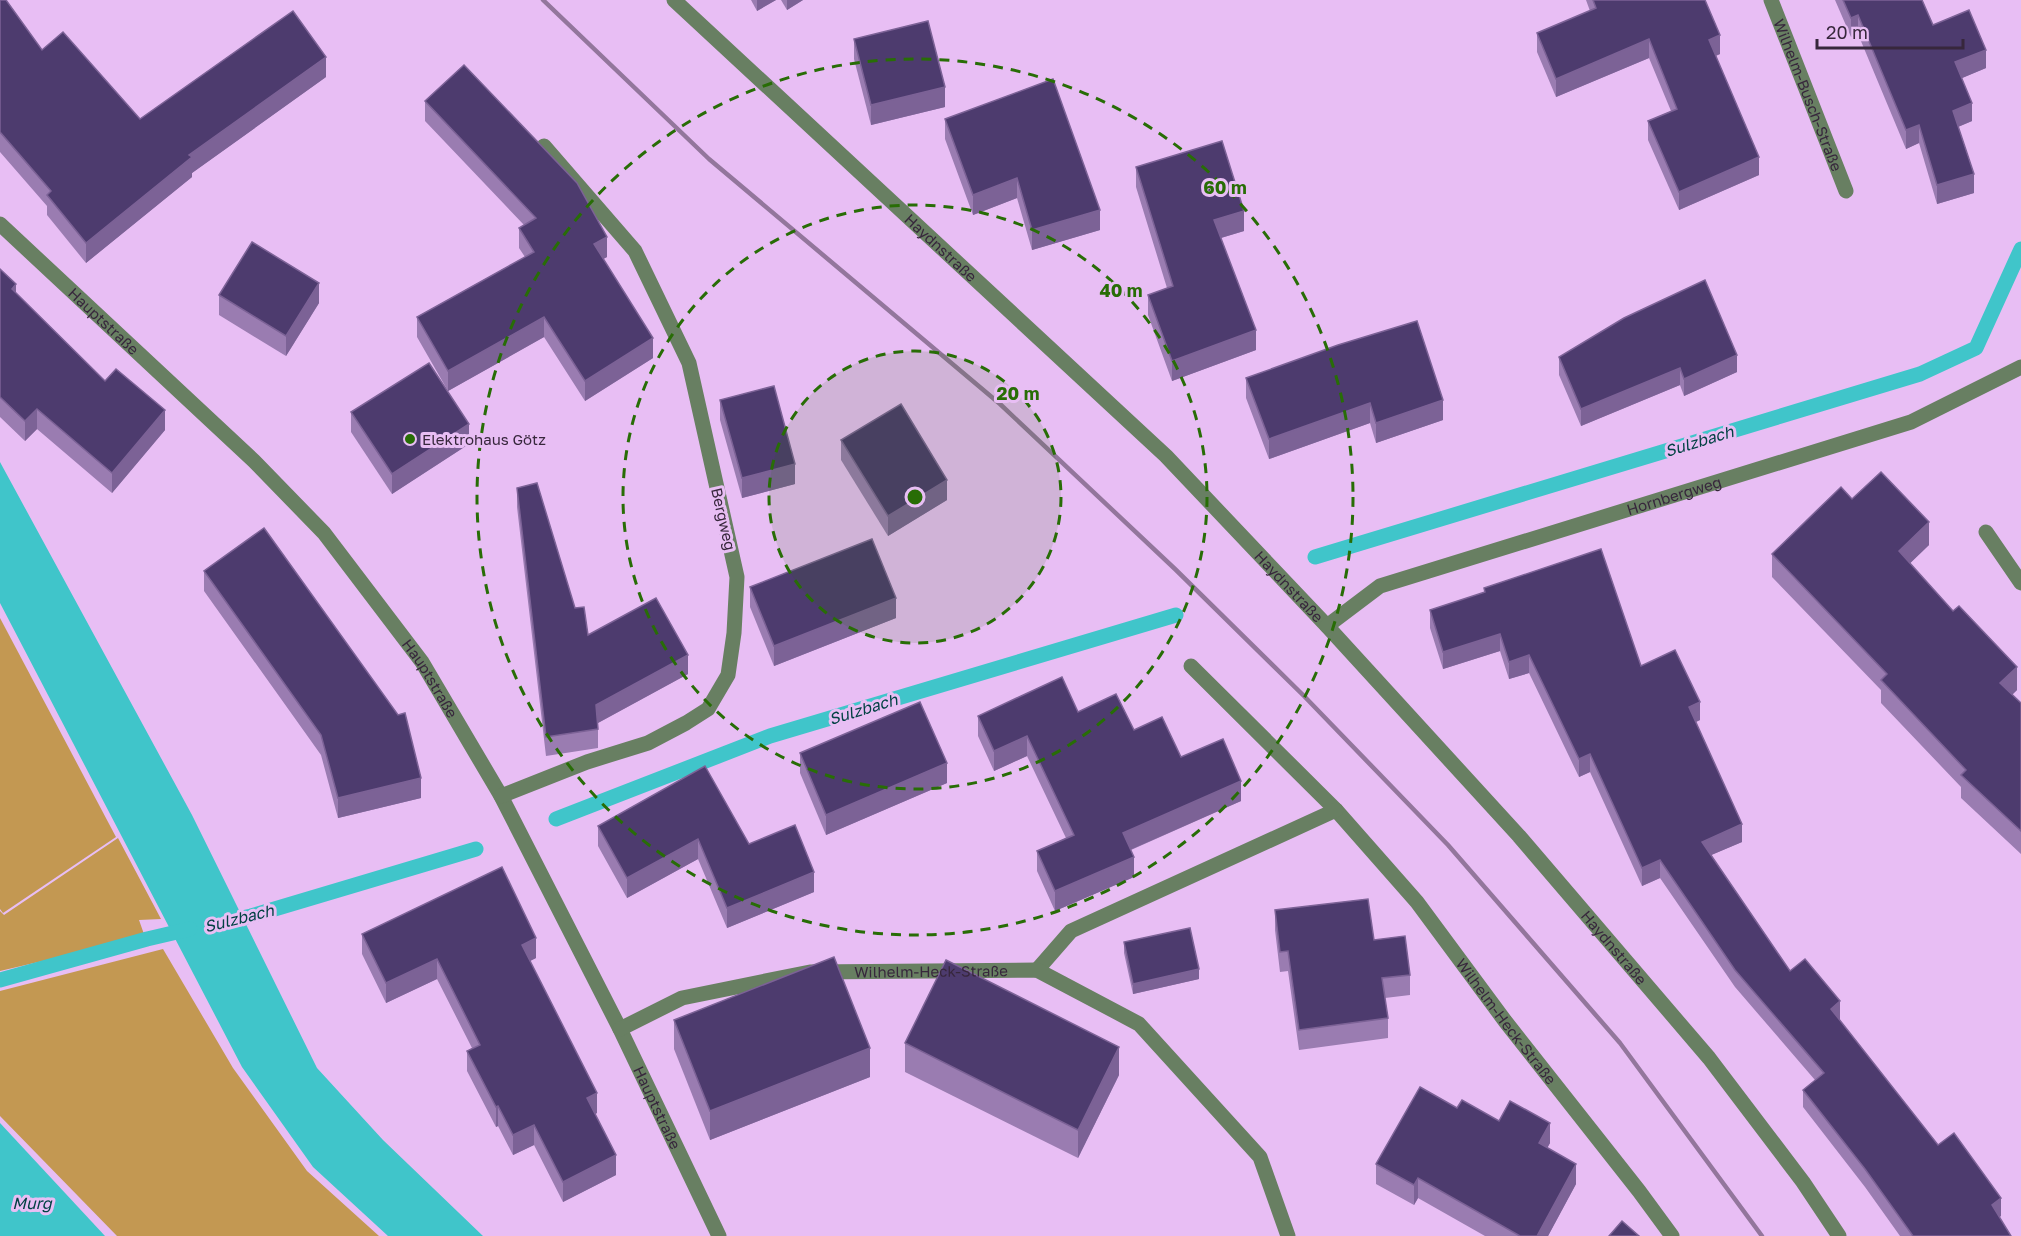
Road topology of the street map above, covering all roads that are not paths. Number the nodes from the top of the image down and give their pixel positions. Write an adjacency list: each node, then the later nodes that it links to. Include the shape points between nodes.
1 (674, 0): 9 (street, Haydnstraße, via 1166,456)
2 (1771, 0): 4 (street, Wilhelm-Busch-Straße)
3 (544, 146): 11 (street, Bergweg, via 635,251 689,363 737,577 734,633 728,675 708,709 648,743)
4 (1846, 190)
5 (0, 224): 11 (street, Hauptstraße, via 254,460 324,534 422,662)
6 (2021, 367): 9 (street, Hornbergweg, via 1911,422 1380,586)
7 (1986, 532): 8 (street)
8 (2021, 583)
9 (1327, 626): 18 (street, Haydnstraße, via 1519,836 1709,1058)
10 (1191, 666): 12 (street, Wilhelm-Heck-Straße)
11 (501, 795): 14 (street, Hauptstraße)
12 (1336, 810): 13 (street, via 1071,931); 17 (street, Wilhelm-Heck-Straße, via 1417,902)
13 (1037, 970): 14 (street, Wilhelm-Heck-Straße, via 810,972 682,998); 16 (street, Wilhelm-Heck-Straße, via 1139,1024 1260,1157)
14 (620, 1029): 15 (street, Hauptstraße)
15 (719, 1236)
16 (1288, 1236)
17 (1672, 1236)
18 (1839, 1236)

